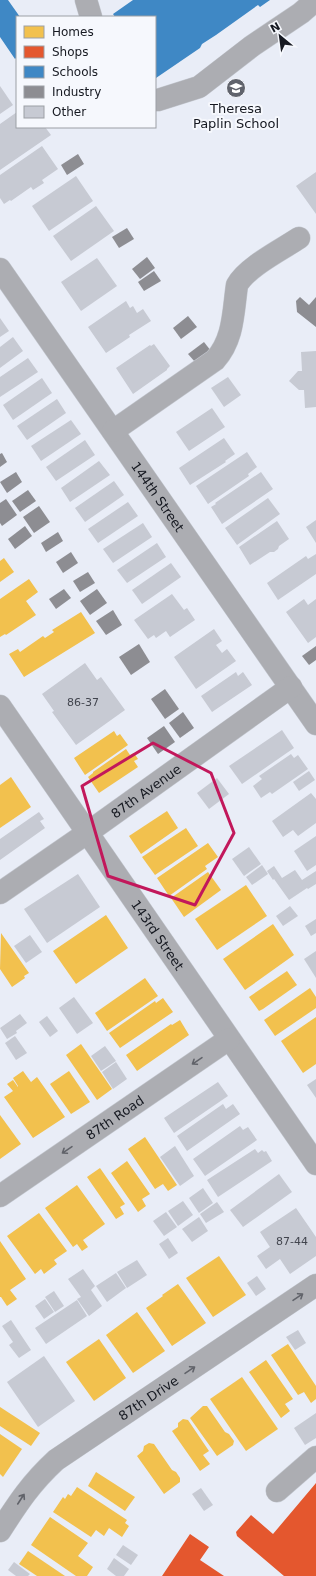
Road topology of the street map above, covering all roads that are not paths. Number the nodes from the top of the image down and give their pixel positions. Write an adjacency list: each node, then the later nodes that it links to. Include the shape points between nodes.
1 (86, 0): 3 (street)
2 (316, 0): 4 (street, via 199,87)
3 (91, 16)
4 (156, 100)
5 (299, 238): 7 (street, via 250,270 241,279 237,285 231,331 222,352 215,360)
6 (0, 269): 7 (street, 144th Street)
7 (112, 431): 8 (street, 144th Street)
8 (290, 688): 10 (street, 144th Street); 11 (street, 87th Avenue)
9 (0, 706): 11 (street, 143rd Street)
10 (316, 724)
11 (87, 833): 12 (street, 87th Avenue); 13 (street, 143rd Street)
12 (0, 893)
13 (229, 1039): 14 (street, 143rd Street); 15 (street, 87th Road, one-way to 15)
14 (316, 1164)
15 (0, 1196)
16 (316, 1285): 19 (street, 87th Drive, one-way to 16, via 28,1489 56,1460)
17 (316, 1457): 18 (street)
18 (277, 1491)
19 (0, 1531)

